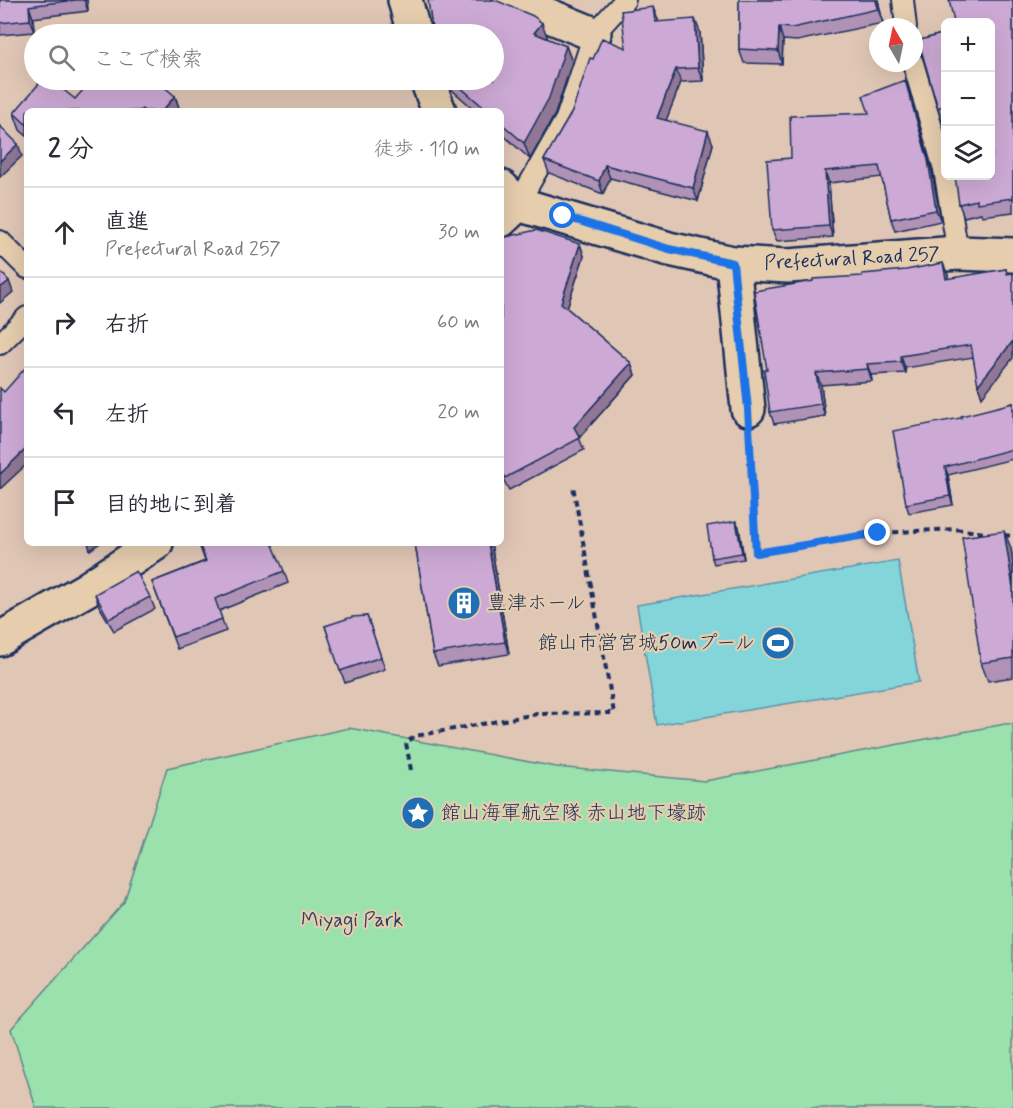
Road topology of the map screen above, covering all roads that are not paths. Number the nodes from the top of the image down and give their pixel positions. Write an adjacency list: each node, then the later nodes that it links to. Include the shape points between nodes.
1 (405, 0): 6 (main road)
2 (510, 0): 7 (main road)
3 (626, 0): 7 (lane)
4 (903, 0): 5 (lane)
5 (905, 18)
6 (411, 24)
7 (594, 34): 11 (lane, via 567,119)
8 (915, 72): 13 (lane, via 944,169)
9 (431, 90): 10 (main road)
10 (439, 108)
11 (507, 204): 15 (main road, Prefectural Road 257)
12 (0, 241): 16 (lane)
13 (958, 253): 14 (main road, Prefectural Road 257); 15 (main road, Prefectural Road 257, via 788,266)
14 (1013, 255)
15 (733, 263): 19 (main road)
16 (24, 265)
17 (24, 320): 18 (lane)
18 (0, 344)
19 (748, 409)
20 (152, 546): 21 (main road)
21 (0, 639)

